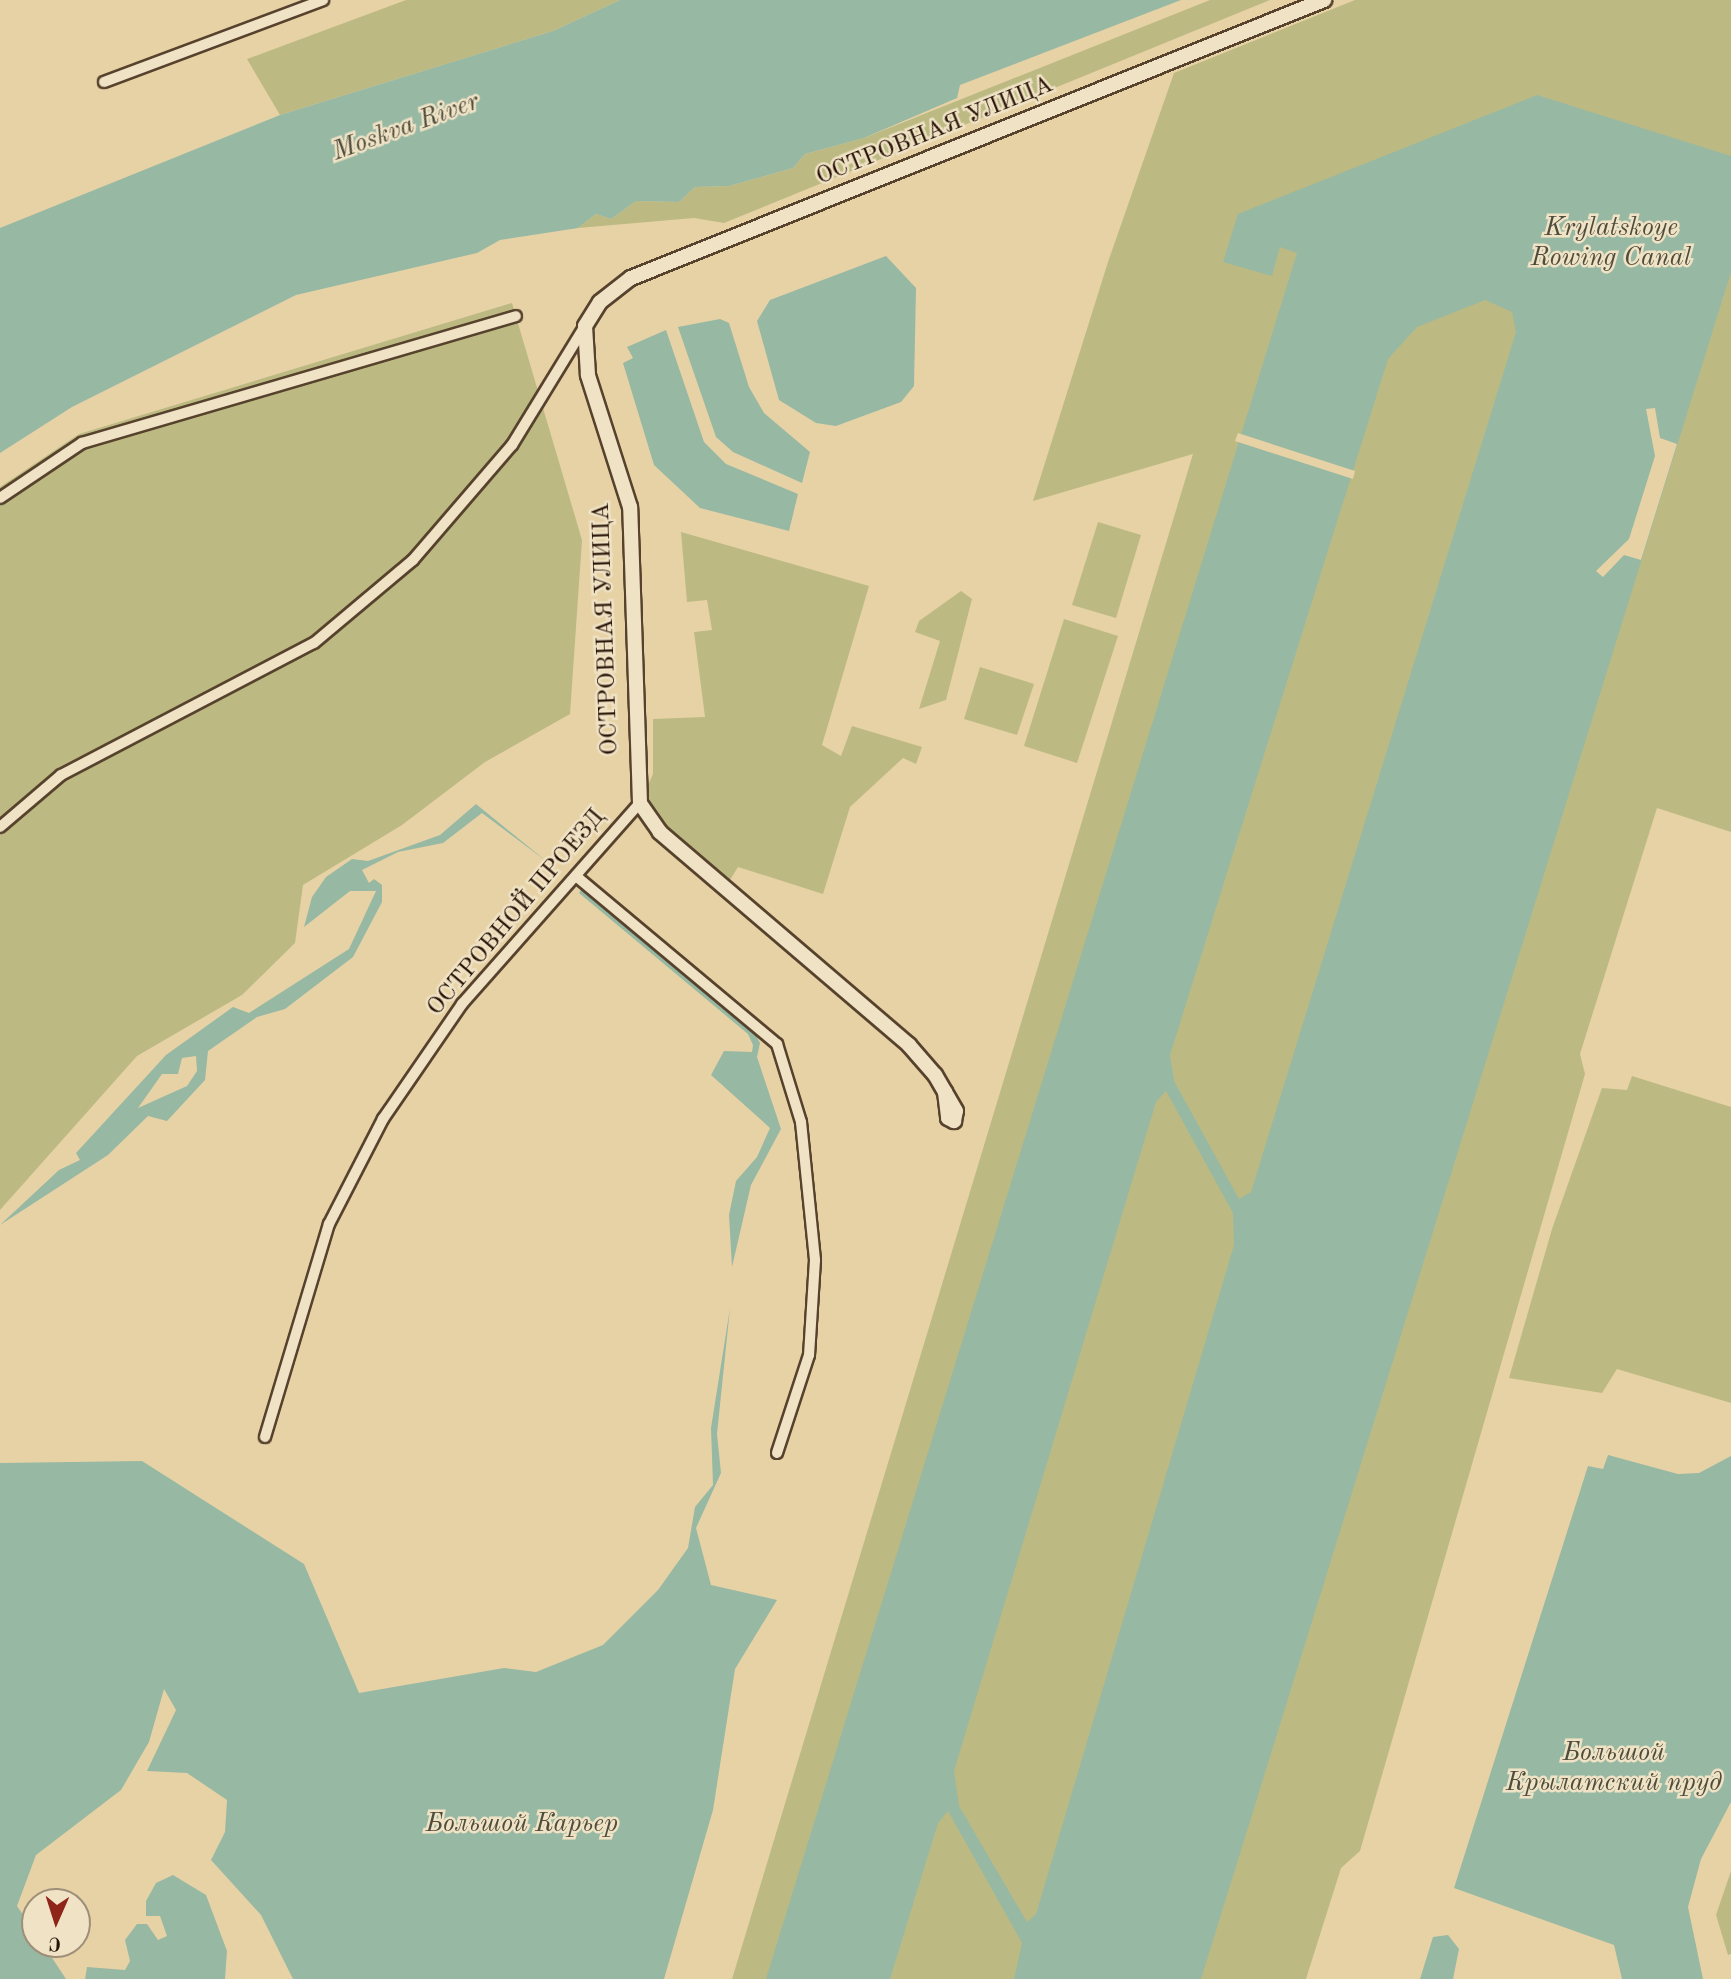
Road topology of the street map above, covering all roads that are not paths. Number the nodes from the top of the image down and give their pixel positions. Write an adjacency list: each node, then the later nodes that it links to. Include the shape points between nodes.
1 (323, 0): 3 (street)
2 (1324, 0): 4 (street, ОСТРОВНАЯ УЛИЦА, via 660,265)
3 (104, 82)
4 (612, 291): 5 (street); 7 (street, ОСТРОВНАЯ УЛИЦА)
5 (594, 296)
6 (516, 316): 8 (street, via 82,443)
7 (585, 326): 9 (street, ОСТРОВНАЯ УЛИЦА, via 588,375 629,507); 10 (street, via 512,445 413,560 314,643 61,775)
8 (0, 498)
9 (640, 803): 11 (street, ОСТРОВНОЙ ПРОЕЗД); 12 (street, via 660,832 909,1045)
10 (0, 828)
11 (576, 876): 13 (street, ОСТРОВНОЙ ПРОЕЗД, via 462,1004 383,1119 329,1224); 14 (street, via 777,1045 801,1122 815,1260 809,1356)
12 (956, 1111)
13 (265, 1437)
14 (777, 1453)

